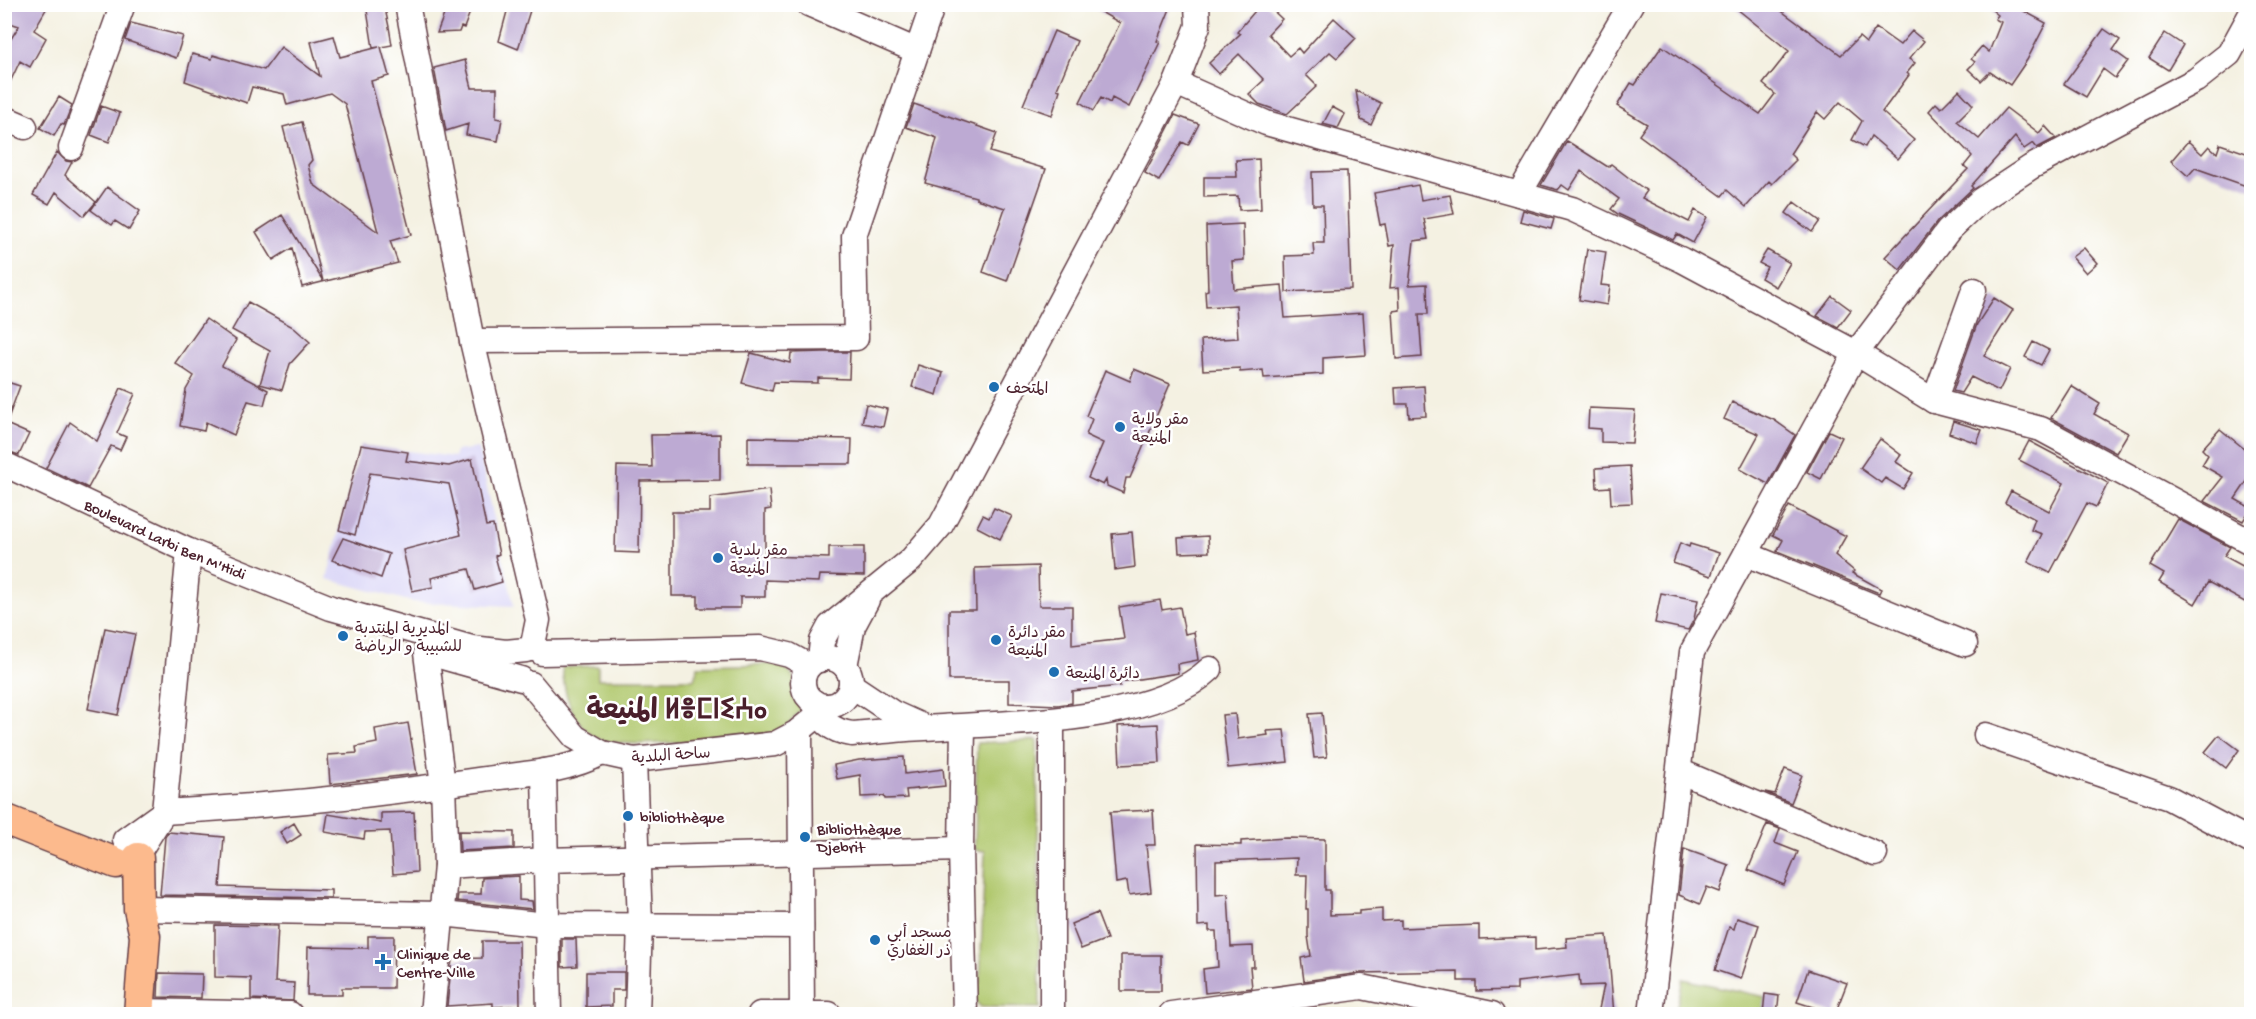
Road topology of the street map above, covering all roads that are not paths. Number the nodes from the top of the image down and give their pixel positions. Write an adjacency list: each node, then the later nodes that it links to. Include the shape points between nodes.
1 (123, 4): 10 (street)
2 (407, 4): 13 (street)
3 (809, 4): 8 (street)
4 (933, 4): 8 (street)
5 (1197, 4): 9 (street, via 1198,26)
6 (1631, 4): 11 (street)
7 (2252, 12): 14 (street, via 2229,54 2196,80 2031,167 1981,200 1948,231)
8 (917, 51): 13 (street, via 854,236 856,338)
9 (1176, 83): 11 (street, via 1266,123); 20 (street, via 941,525 911,560)
10 (71, 148)
11 (1519, 194): 14 (street, via 1572,209 1682,260)
12 (1974, 290): 15 (street)
13 (472, 340): 23 (street, via 537,620)
14 (1856, 352): 15 (street); 19 (street)
15 (1934, 401): 17 (street, via 2041,429)
16 (4, 464): 18 (street, Boulevard Larbi Ben M'Hidi)
17 (2252, 543)
18 (189, 551): 21 (street, Boulevard Larbi Ben M'Hidi, via 331,608 383,638); 39 (street)
19 (1746, 554): 22 (street); 37 (street, via 1692,652)
20 (876, 588): 24 (street, via 830,626); 26 (street, via 854,626)
21 (428, 644): 23 (street, Boulevard Larbi Ben M'Hidi); 27 (street, Boulevard Larbi Ben M'Hidi); 38 (street)
22 (1965, 644)
23 (533, 651): 24 (street, via 760,648); 27 (street, via 548,661 548,672 542,680)
24 (814, 663): 26 (street, via 831,658); 28 (street, via 803,681 808,697)
25 (1210, 669): 29 (street, via 1180,691 1121,708)
26 (848, 676): 28 (street, via 844,700); 30 (street, via 893,713)
27 (526, 682): 34 (street, ساحة البلدية, via 575,737)
28 (821, 708): 30 (street, via 836,731 852,734); 32 (street, ساحة البلدية)
29 (1052, 721): 31 (street); 64 (street)
30 (926, 727): 31 (street)
31 (963, 727): 43 (street)
32 (800, 730): 35 (street, ساحة البلدية, via 767,745); 45 (street)
33 (1986, 735): 42 (street, via 2169,798)
34 (602, 753): 35 (street, ساحة البلدية); 36 (street, via 574,765)
35 (634, 760): 47 (street)
36 (544, 771): 38 (street); 48 (street)
37 (1679, 771): 46 (street); 67 (street)
38 (443, 785): 39 (street, via 282,805); 49 (street)
39 (164, 812): 44 (street)
40 (4, 819): 41 (main road)
41 (50, 836): 44 (main road); 50 (main road, via 114,884)
42 (2252, 842)
43 (961, 849): 45 (street); 63 (street)
44 (127, 851): 50 (main road)
45 (800, 852): 47 (street); 54 (street)
46 (1875, 855)
47 (638, 859): 48 (street); 52 (street)
48 (546, 860): 49 (street); 53 (street)
49 (446, 866): 51 (street)
50 (140, 909): 51 (street); 55 (main road, via 145,936)
51 (442, 914): 53 (street); 58 (street)
52 (640, 924): 53 (street); 54 (street); 60 (street)
53 (547, 925): 59 (street)
54 (801, 927): 56 (street)
55 (139, 1013): 57 (street)
56 (802, 1013): 61 (street); 62 (street)
57 (290, 1014)
58 (432, 1014)
59 (549, 1014)
60 (637, 1014)
61 (760, 1014)
62 (830, 1014)
63 (965, 1014)
64 (1052, 1014)
65 (1171, 1014): 66 (street, via 1362,987)
66 (1492, 1014)
67 (1651, 1014)

